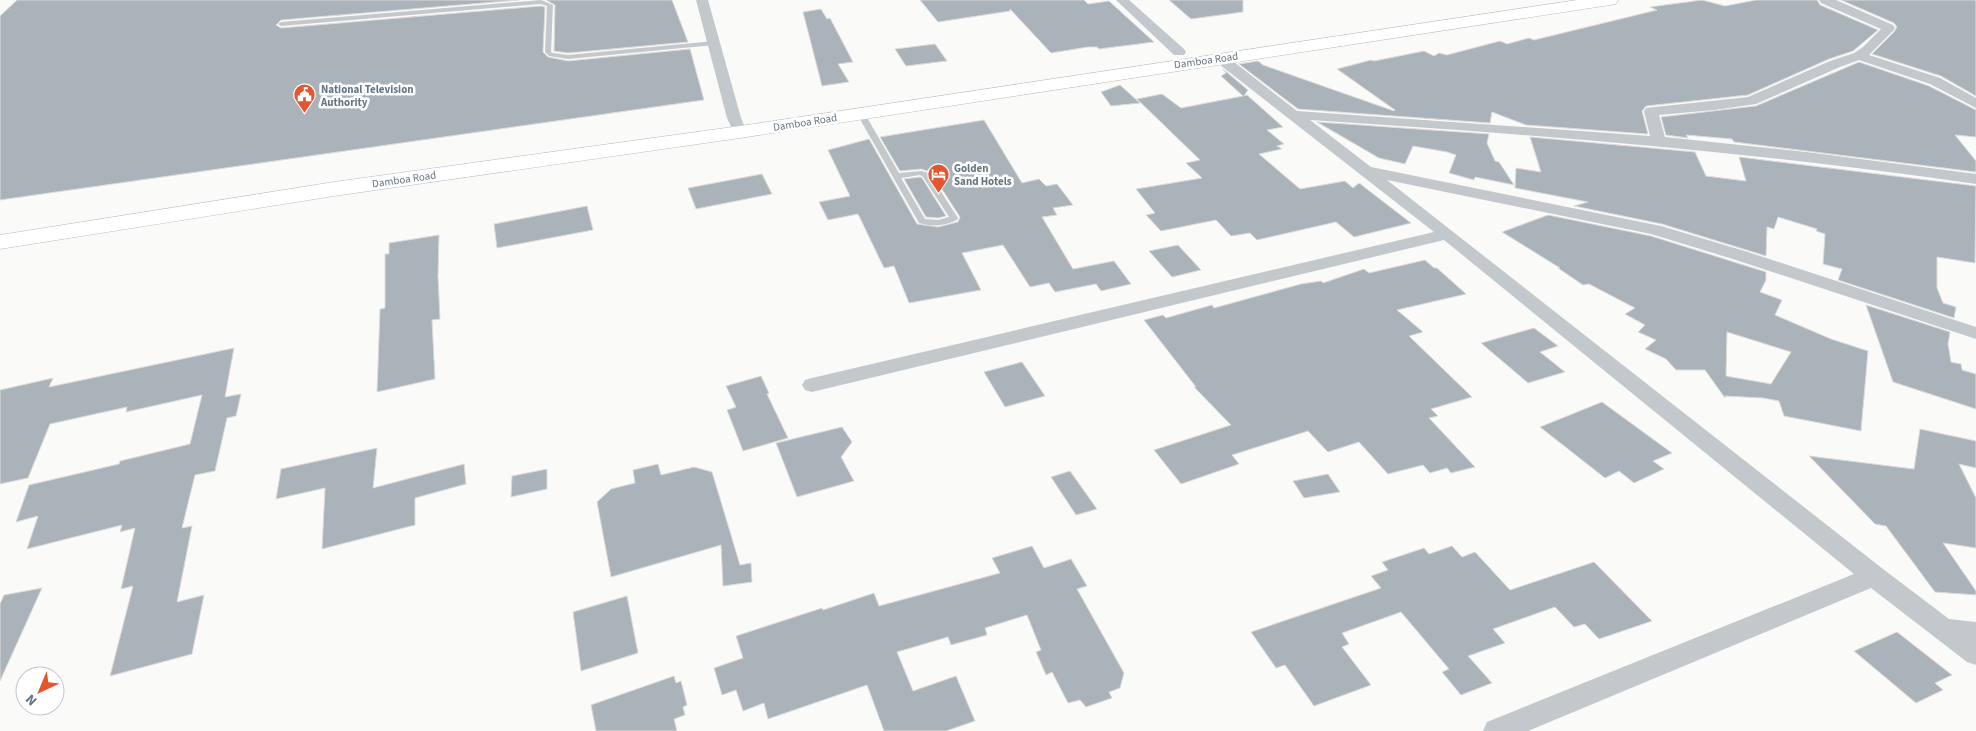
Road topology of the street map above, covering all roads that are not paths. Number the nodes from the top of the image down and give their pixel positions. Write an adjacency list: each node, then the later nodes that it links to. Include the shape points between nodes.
1 (702, 0): 7 (street)
2 (1122, 0): 8 (street)
3 (1538, 0): 8 (main road, Damboa Road)
4 (1610, 0): 10 (main road, Damboa Road)
5 (1825, 0): 9 (street, via 1889,28)
6 (281, 24): 7 (lane, via 541,2 550,5 548,52 551,55 568,57)
7 (714, 43): 14 (street)
8 (1179, 52): 14 (main road, Damboa Road)
9 (1860, 56): 11 (street, via 1935,80); 15 (street, via 1751,101 1651,111)
10 (1220, 58): 12 (main road, Damboa Road); 13 (street)
11 (1976, 104)
12 (861, 114): 14 (main road, Damboa Road); 17 (lane)
13 (1292, 115): 15 (street); 16 (street)
14 (737, 125): 19 (main road, Damboa Road, via 330,176); 21 (main road, Damboa Road)
15 (1659, 142): 18 (street, via 1881,164)
16 (1367, 172): 20 (street); 22 (street, via 1655,230)
17 (896, 176): 17 (lane, via 922,221 954,218 926,175)
18 (1976, 179)
19 (0, 227)
20 (1447, 234): 23 (street); 24 (street)
21 (0, 242)
22 (1976, 333)
23 (812, 385)
24 (1874, 576): 25 (street); 28 (street)
25 (1944, 629): 26 (street); 27 (street)
26 (1976, 633)
27 (1976, 654)
28 (1497, 731)

